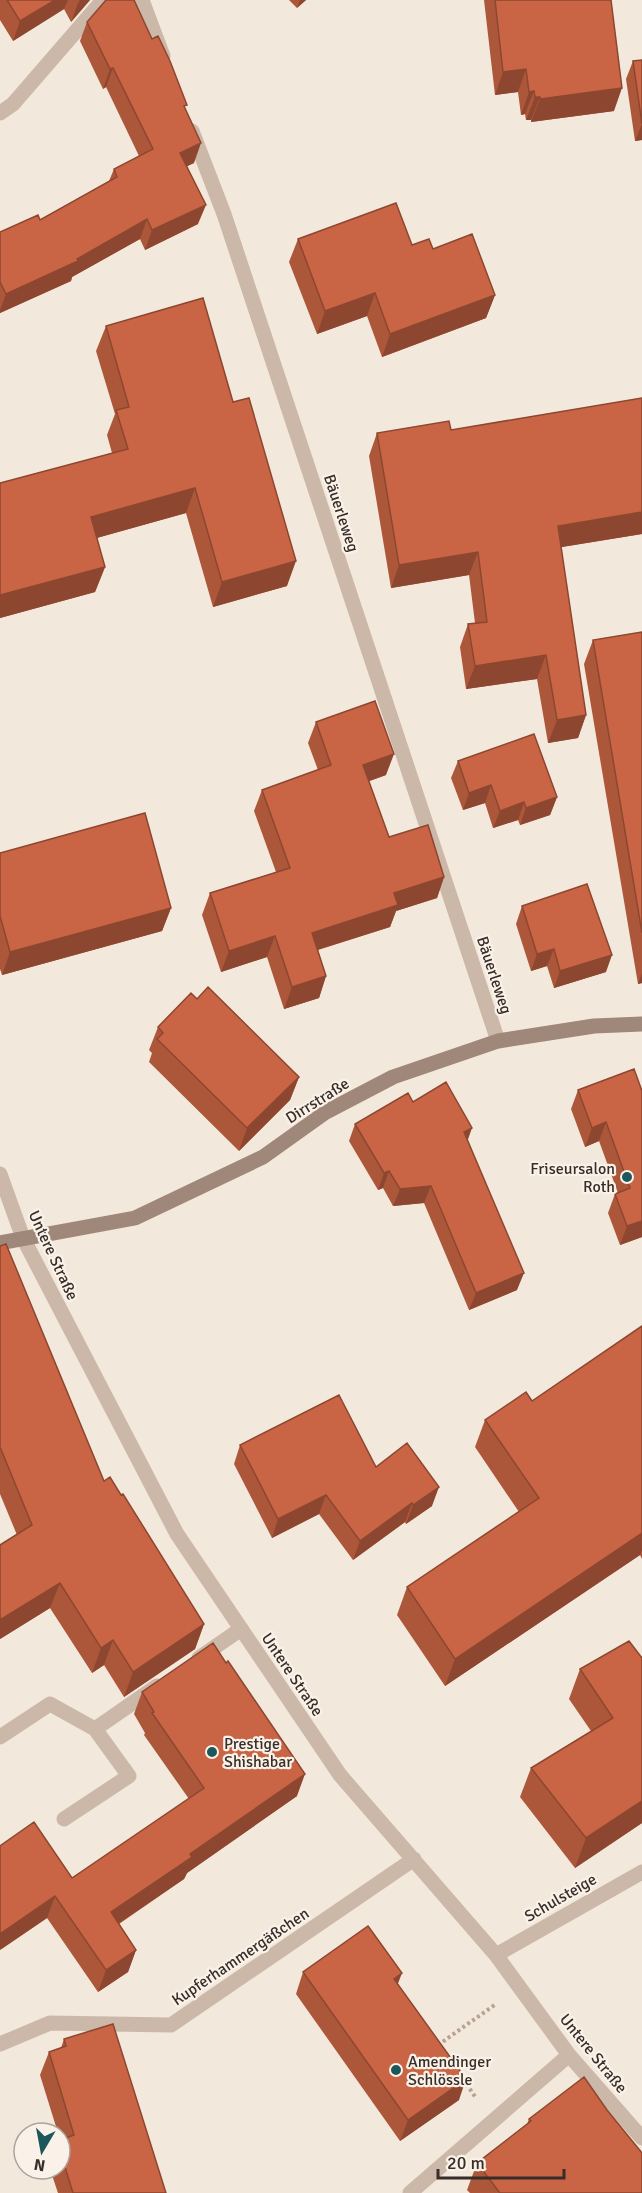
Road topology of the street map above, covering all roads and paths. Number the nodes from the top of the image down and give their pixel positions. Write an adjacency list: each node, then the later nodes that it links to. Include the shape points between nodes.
1 (103, 0): 4 (street, via 13,104)
2 (142, 0): 3 (street)
3 (171, 75)
4 (0, 113)
5 (187, 118): 7 (street, Bäuerleweg, via 224,214)
6 (642, 1024): 7 (street, Dirrstraße, via 594,1026)
7 (498, 1041): 9 (street, Dirrstraße, via 393,1077 326,1112 263,1158 135,1218)
8 (0, 1174): 9 (street, Untere Straße)
9 (22, 1238): 10 (street, Dirrstraße); 11 (street, Untere Straße, via 177,1534)
10 (0, 1243)
11 (241, 1629): 12 (street); 15 (street, Untere Straße, via 340,1775)
12 (94, 1729): 13 (street, via 50,1704); 14 (street, via 129,1776)
13 (0, 1737)
14 (64, 1819)
15 (414, 1859): 17 (street, Untere Straße); 19 (street, Kupferhammergäßchen, via 171,2025 50,2023)
16 (642, 1872): 17 (street, Schulsteige)
17 (496, 1955): 23 (street, Untere Straße)
18 (488, 2010): 20 (path)
19 (0, 2044)
20 (439, 2044): 21 (path); 22 (path)
21 (432, 2049)
22 (446, 2054)
23 (569, 2055): 25 (street); 26 (street, Untere Straße)
24 (459, 2073): 25 (path)
25 (492, 2122): 27 (street)
26 (642, 2138)
27 (410, 2193)

